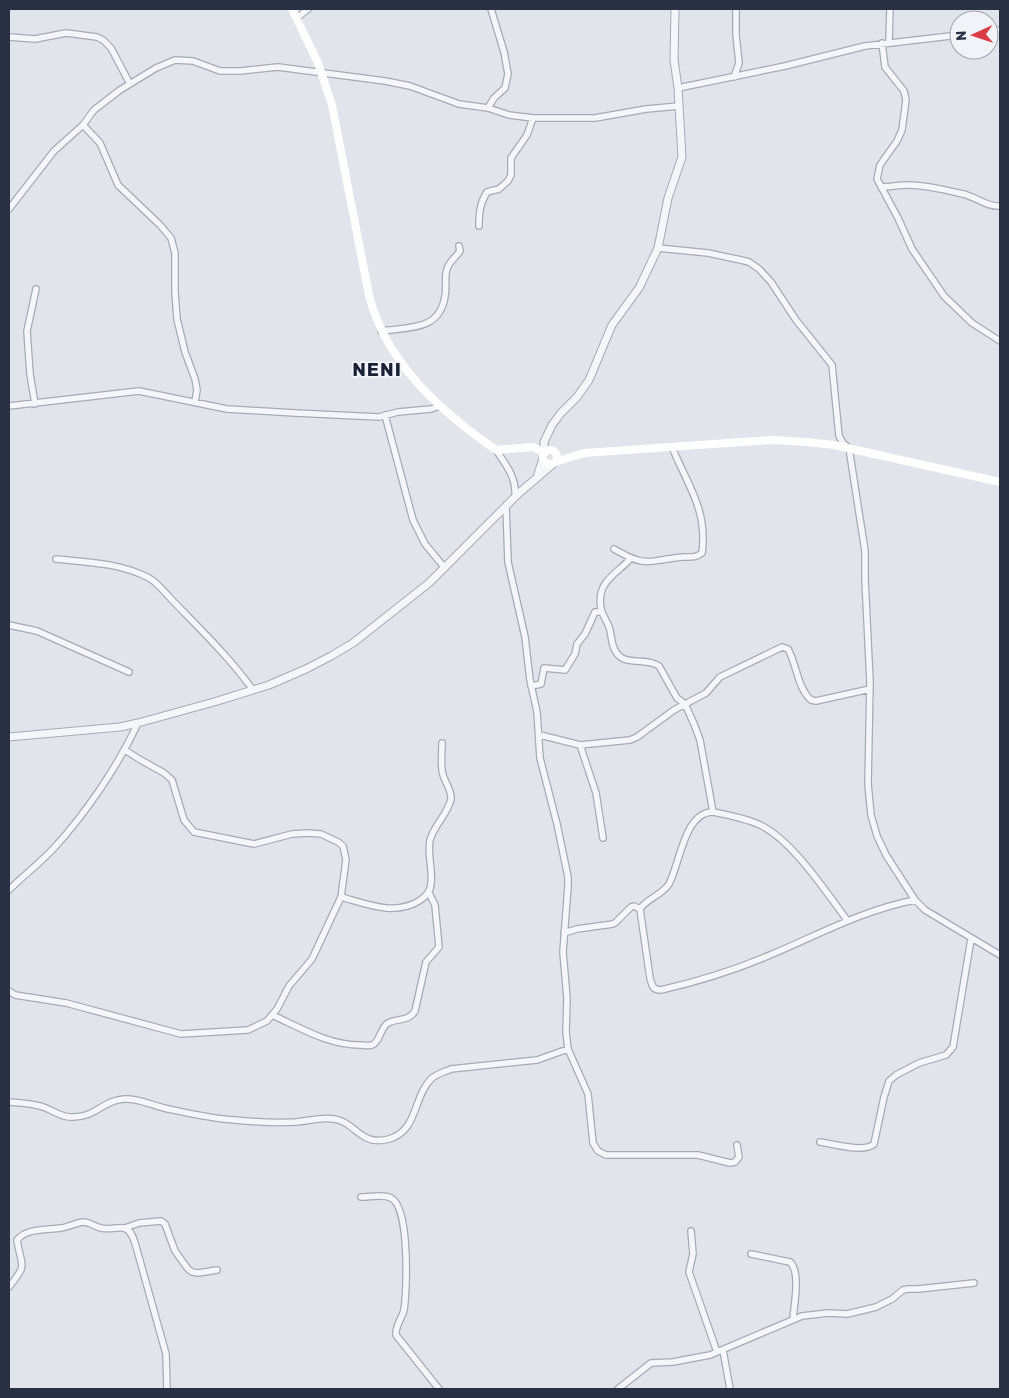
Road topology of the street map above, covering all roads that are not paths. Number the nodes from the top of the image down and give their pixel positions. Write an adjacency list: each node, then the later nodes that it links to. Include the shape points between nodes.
1 (292, 9): 7 (main road)
2 (308, 9): 7 (street)
3 (491, 9): 19 (street, via 508,74 505,88)
4 (675, 9): 17 (street, via 674,60)
5 (736, 9): 12 (street)
6 (890, 9): 10 (street)
7 (298, 17): 13 (main road)
8 (949, 36): 10 (street)
9 (9, 37): 16 (street, via 35,39 66,33 97,37 111,48)
10 (889, 42): 11 (street)
11 (882, 43): 14 (street); 22 (street, via 885,68 904,90 906,100 902,130 877,172)
12 (739, 62): 14 (street); 15 (street)
13 (320, 71): 16 (street, via 278,67 220,71 193,61 175,60); 19 (street, via 410,86 459,104); 29 (main road, via 332,105 364,274)
14 (751, 73): 15 (street)
15 (734, 77): 17 (street)
16 (130, 84): 21 (street, via 94,110)
17 (678, 88): 18 (street)
18 (679, 106): 20 (street, via 594,118); 27 (street, via 682,158 668,198)
19 (488, 108): 20 (street)
20 (534, 118): 25 (street, via 511,158 512,175 499,189 487,192 484,197 479,210)
21 (83, 125): 24 (street, via 54,151); 31 (street, via 100,143 118,185 171,238 179,327 195,379)
22 (880, 187): 23 (street, via 928,187 974,196 989,205); 30 (street, via 912,249 944,296 972,323)
23 (1000, 206)
24 (9, 209)
25 (479, 226)
26 (458, 246): 29 (street, via 460,251 447,267 444,303 435,318 420,326)
27 (658, 248): 37 (street, via 708,253 749,262 771,282 832,365 840,436); 39 (street, via 639,288 612,326 589,380 552,425 544,442)
28 (36, 289): 32 (street, via 27,331)
29 (381, 331): 34 (main road, via 406,370)
30 (1000, 342)
31 (195, 402): 32 (street, via 139,391); 35 (street, via 227,409)
32 (35, 404): 33 (street)
33 (9, 406)
34 (440, 406): 35 (street); 38 (main road)
35 (385, 415): 49 (street, via 413,520 425,544)
36 (672, 447): 37 (main road, via 772,440); 40 (main road); 47 (street, via 697,501 702,554 650,563)
37 (849, 448): 43 (main road); 54 (street, via 865,551)
38 (496, 450): 39 (main road, via 533,447); 44 (street, via 509,468)
39 (548, 453): 40 (main road); 41 (main road, via 557,458); 41 (main road, via 548,464); 42 (street)
40 (584, 454): 41 (main road)
41 (554, 463): 42 (street)
42 (538, 475): 44 (street)
43 (1000, 482)
44 (515, 497): 45 (street)
45 (506, 505): 49 (street); 53 (street, via 508,562 526,637)
46 (614, 549): 47 (street)
47 (630, 558): 50 (street, via 606,582 601,593)
48 (56, 559): 55 (street, via 126,568 151,579 212,641)
49 (444, 568): 55 (street, via 346,647 306,669)
50 (602, 612): 53 (street, via 595,612 565,670 545,668 541,684); 56 (street, via 617,654 659,666 677,698)
51 (9, 625): 52 (street, via 37,631)
52 (129, 672)
53 (531, 686): 58 (street)
54 (870, 689): 56 (street, via 811,700 801,687 788,649 782,647 720,677 706,693); 68 (street, via 871,815 876,836)
55 (252, 690): 57 (street)
56 (685, 704): 61 (street, via 630,740); 63 (street, via 700,740)
57 (138, 723): 59 (street); 62 (street)
58 (540, 735): 61 (street); 71 (street, via 540,758 568,877)
59 (9, 738)
60 (442, 743): 66 (street, via 442,770 451,796 449,806 430,840)
61 (580, 745): 64 (street, via 596,793)
62 (125, 750): 65 (street, via 60,840); 67 (street, via 172,780 184,820 198,834 259,844 280,836 307,833 321,834 338,842 343,846 346,860)
63 (713, 812): 69 (street, via 700,814 679,854 669,883); 70 (street, via 759,824 783,841)
64 (604, 838)
65 (9, 890)
66 (429, 893): 67 (street, via 416,903 390,909); 75 (street, via 435,905 439,947 426,962 413,1015 386,1024 376,1042 366,1046 326,1039)
67 (341, 897): 75 (street, via 312,959 289,986)
68 (915, 900): 70 (street); 72 (street)
69 (640, 909): 70 (street, via 650,978 656,990 726,973); 71 (street, via 631,907 613,924)
70 (847, 920)
71 (564, 933): 76 (street)
72 (971, 939): 73 (street); 78 (street, via 959,1018 950,1052 905,1070 889,1081 874,1144 870,1148)
73 (1000, 955)
74 (9, 991): 75 (street, via 181,1034 248,1030)
75 (272, 1015)
76 (568, 1049): 77 (street, via 537,1060 451,1069 438,1074 424,1089 407,1127 398,1136 387,1139 366,1139 336,1119 296,1122 234,1120 135,1099 110,1102 83,1117 69,1117 47,1108); 79 (street, via 588,1094 593,1143 602,1154 698,1155 730,1163 738,1160)
77 (9, 1102)
78 (820, 1142)
79 (738, 1145)
80 (361, 1197): 90 (street, via 390,1198 400,1208 404,1220 405,1300 396,1335)
81 (125, 1228): 84 (street, via 161,1221 175,1251 188,1269 198,1273); 86 (street, via 103,1229 82,1222 22,1235 17,1240 22,1268); 89 (street, via 133,1237 162,1342 167,1362)
82 (691, 1231): 88 (street, via 693,1254 689,1272)
83 (751, 1254): 87 (street, via 793,1265 796,1276)
84 (217, 1270)
85 (974, 1283): 87 (street, via 908,1289 864,1310)
86 (9, 1287)
87 (793, 1319): 88 (street)
88 (720, 1351): 91 (street, via 704,1357 651,1363); 92 (street)
89 (167, 1389)
90 (439, 1389)
91 (618, 1389)
92 (730, 1389)

